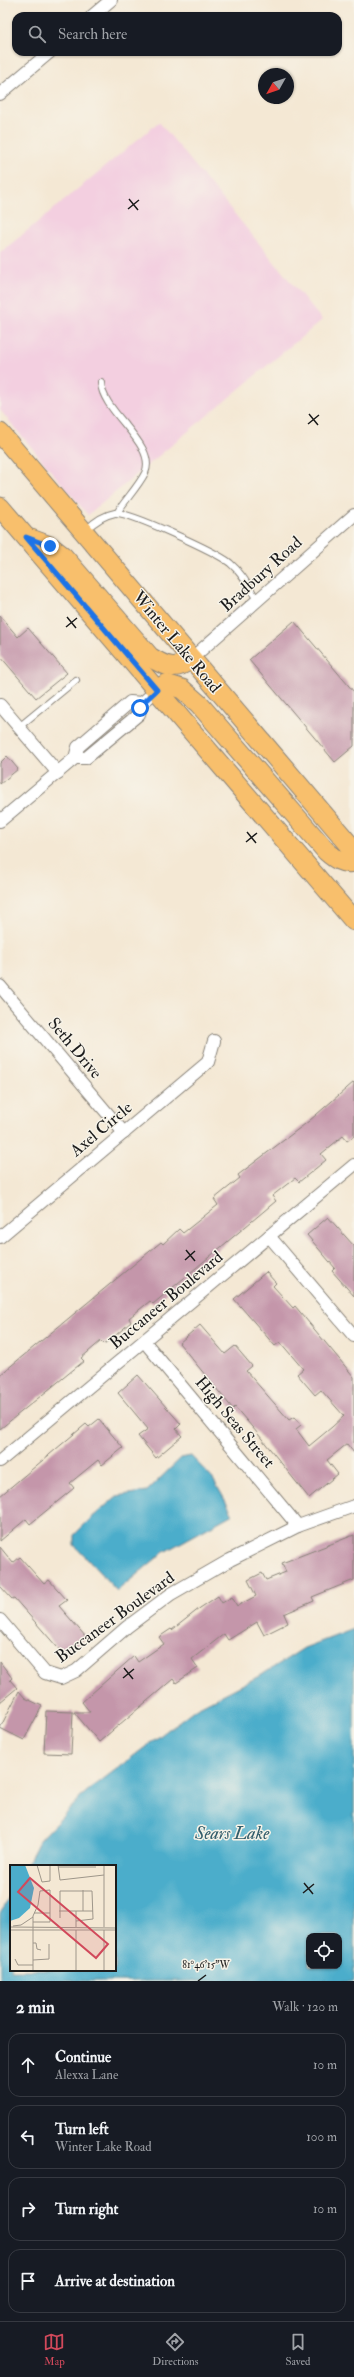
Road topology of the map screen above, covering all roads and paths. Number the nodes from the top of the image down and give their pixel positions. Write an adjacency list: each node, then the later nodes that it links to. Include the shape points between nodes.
1 (111, 0): 2 (street)
2 (97, 12)
3 (45, 56): 4 (street)
4 (0, 94)
5 (100, 383): 8 (lane, via 105,400 138,442 147,464 144,473)
6 (0, 433): 10 (main road, Winter Lake Road)
7 (0, 507): 11 (main road)
8 (117, 513): 10 (lane, via 106,515); 12 (lane, via 188,541 230,563 244,577)
9 (354, 514): 12 (street, Bradbury Road)
10 (83, 532): 13 (main road, Winter Lake Road)
11 (26, 537): 13 (main road, via 50,546 63,556 150,657 168,667 176,668); 15 (main road)
12 (257, 600): 13 (street, Bradbury Road)
13 (191, 659): 20 (main road, Winter Lake Road)
14 (76, 680): 17 (lane)
15 (157, 690): 18 (street, via 142,704 130,702 78,747 75,758); 21 (main road, via 166,684 182,689 326,851 338,860); 22 (main road)
16 (0, 705): 17 (street)
17 (19, 727): 18 (street)
18 (58, 773): 19 (street)
19 (0, 820)
20 (354, 850)
21 (354, 862)
22 (354, 921)
23 (0, 986): 25 (street, Seth Drive)
24 (214, 1041): 25 (street, Axel Circle, via 208,1062)
25 (124, 1133): 28 (street, Axel Circle)
26 (354, 1165): 27 (street, Buccaneer Boulevard)
27 (269, 1236): 29 (street); 30 (street, Buccaneer Boulevard)
28 (0, 1237)
29 (354, 1336)
30 (144, 1341): 31 (street, Buccaneer Boulevard); 33 (street, High Seas Street)
31 (0, 1461)
32 (354, 1506): 33 (street, Buccaneer Boulevard)
33 (298, 1526): 34 (street, Buccaneer Boulevard, via 230,1560 171,1594 127,1627 76,1671 61,1678 45,1673)
34 (0, 1620)

